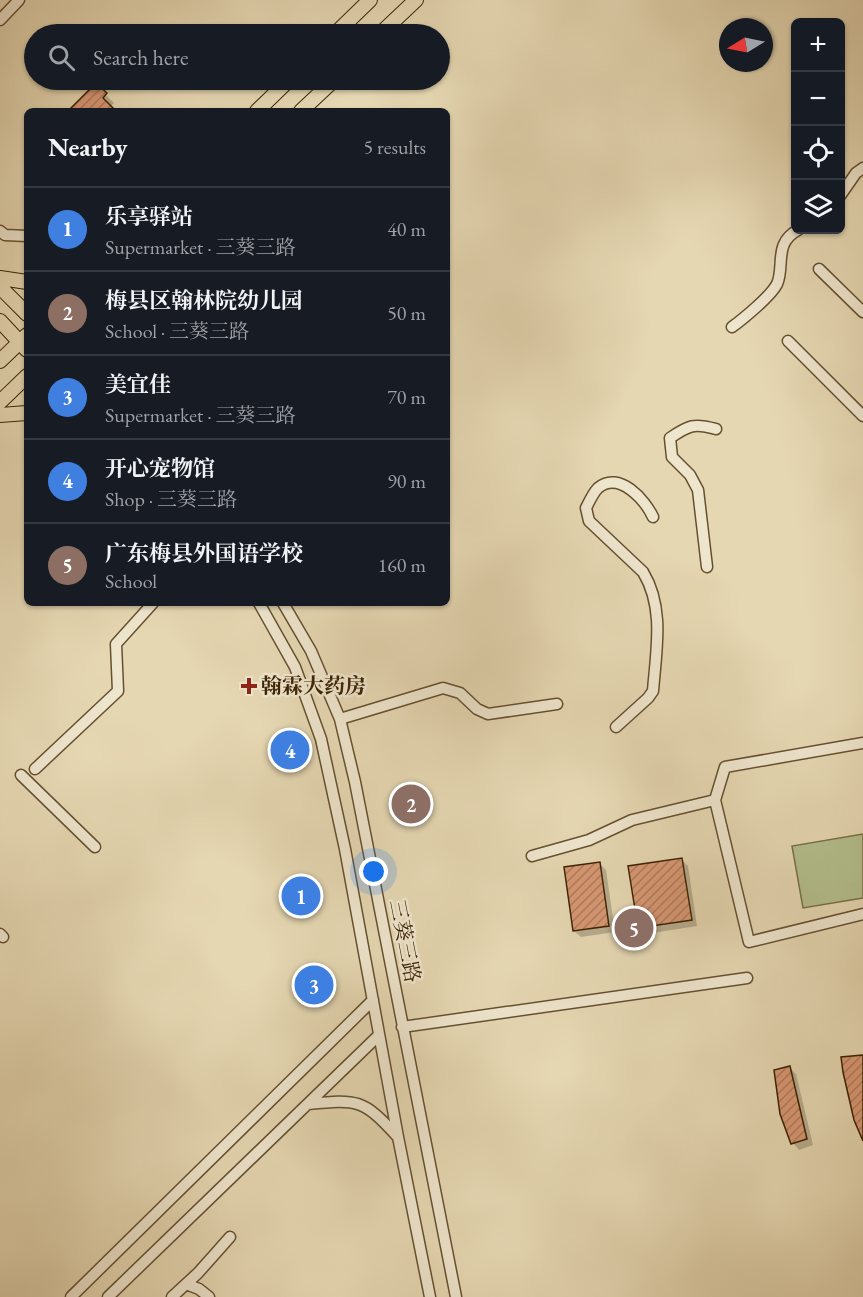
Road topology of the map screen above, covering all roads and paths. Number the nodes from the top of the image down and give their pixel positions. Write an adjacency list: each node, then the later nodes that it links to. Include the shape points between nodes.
1 (19, 0): 4 (street)
2 (370, 0): 5 (main road)
3 (416, 0): 6 (main road)
4 (0, 20)
5 (345, 24)
6 (391, 24)
7 (278, 90): 9 (main road)
8 (324, 90): 10 (main road)
9 (259, 108)
10 (305, 108)
11 (863, 168): 12 (street)
12 (845, 189)
13 (0, 231): 15 (street)
14 (791, 234): 23 (street, via 781,252 777,284 748,316)
15 (24, 237)
16 (819, 269): 21 (street)
17 (0, 278): 18 (main road)
18 (24, 282)
19 (0, 287): 20 (main road)
20 (24, 311)
21 (863, 312)
22 (0, 321): 25 (main road)
23 (732, 327)
24 (788, 340): 32 (street)
25 (24, 341)
26 (24, 343): 27 (main road)
27 (0, 361)
28 (24, 379): 29 (main road)
29 (0, 402)
30 (24, 412): 31 (main road)
31 (0, 415)
32 (863, 416)
33 (716, 429): 35 (street, via 698,424 670,438 672,457 698,490)
34 (652, 518): 41 (street, via 648,506 619,483 603,484 586,508 589,521 643,572 658,620 653,691)
35 (707, 567)
36 (150, 606): 43 (street, via 116,644 118,691)
37 (261, 606): 50 (street, 三葵三路, via 295,667 321,739)
38 (285, 606): 40 (street, 三葵三路, via 311,651)
39 (557, 704): 40 (street, via 488,714 460,693 442,688)
40 (340, 719): 51 (street, 三葵三路)
41 (616, 727)
42 (863, 743): 45 (street, via 725,767)
43 (35, 768)
44 (21, 775): 46 (street)
45 (715, 800): 47 (street, via 632,820 589,840); 48 (street, via 749,942)
46 (95, 847)
47 (532, 856)
48 (863, 914)
49 (747, 978): 51 (street)
50 (373, 1000): 52 (street, 三葵三路); 57 (street)
51 (402, 1028): 62 (street, 三葵三路)
52 (379, 1035): 53 (street); 54 (street, 三葵三路)
53 (308, 1104): 54 (street, via 357,1103 375,1112); 58 (street)
54 (398, 1137): 61 (street, 三葵三路)
55 (230, 1237): 56 (street)
56 (186, 1284): 59 (street); 60 (street)
57 (70, 1297)
58 (108, 1297)
59 (172, 1297)
60 (209, 1297)
61 (430, 1297)
62 (456, 1297)

